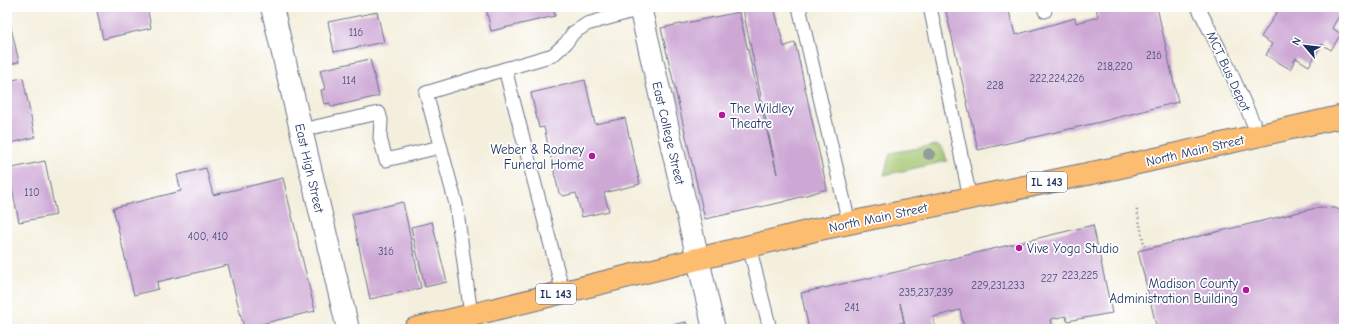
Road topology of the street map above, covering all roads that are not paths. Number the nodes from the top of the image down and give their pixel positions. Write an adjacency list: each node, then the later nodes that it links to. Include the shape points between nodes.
1 (272, 7): 8 (street, East High Street)
2 (799, 7): 12 (lane)
3 (930, 7): 11 (lane)
4 (1198, 7): 9 (lane, MCT Bus Depot, via 1227,64)
5 (640, 8): 6 (lane, via 587,24 573,33 553,55); 14 (street, East College Street)
6 (505, 69): 10 (lane, via 426,93); 15 (lane)
7 (1344, 116): 9 (main road, North Main Street / IL 143)
8 (301, 130): 10 (lane, via 379,113 380,138 386,160); 17 (street, East High Street)
9 (1258, 136): 11 (main road, North Main Street / IL 143)
10 (440, 147): 16 (lane, via 456,204)
11 (970, 198): 12 (main road, North Main Street / IL 143)
12 (849, 223): 13 (main road, North Main Street / IL 143)
13 (749, 246): 14 (main road, North Main Street / IL 143); 20 (lane)
14 (697, 259): 15 (main road, North Main Street / IL 143); 19 (street, East College Street)
15 (563, 292): 16 (main road, North Main Street / IL 143)
16 (471, 315): 18 (main road, North Main Street / IL 143)
17 (348, 329)
18 (415, 329)
19 (714, 329)
20 (770, 329)

